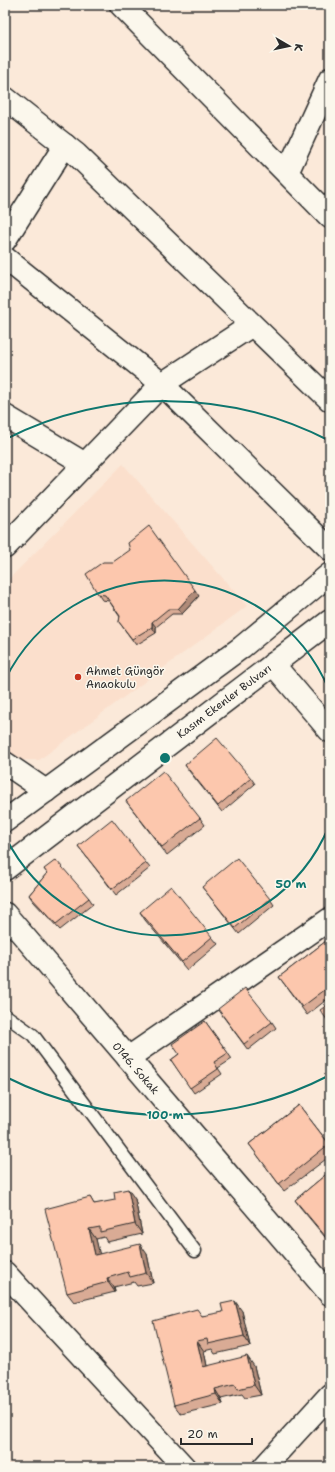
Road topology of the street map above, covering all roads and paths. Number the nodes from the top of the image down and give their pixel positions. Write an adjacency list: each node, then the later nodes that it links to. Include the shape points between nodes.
1 (121, 5): 5 (street)
2 (330, 79): 5 (street)
3 (5, 98): 4 (street)
4 (65, 145): 7 (street); 9 (street)
5 (287, 173): 6 (street)
6 (330, 217)
7 (5, 240)
8 (5, 258): 10 (street)
9 (252, 325): 10 (street); 11 (street)
10 (162, 384): 13 (street); 15 (street)
11 (330, 400)
12 (5, 416): 13 (street)
13 (85, 464): 14 (street)
14 (5, 547)
15 (330, 549)
16 (330, 574): 21 (street, via 242,647)
17 (330, 621): 18 (street, Kasım Ekenler Bulvarı)
18 (272, 664): 19 (street); 23 (street, Kasım Ekenler Bulvarı)
19 (330, 731)
20 (5, 763): 21 (street)
21 (46, 791): 22 (street)
22 (5, 821)
23 (5, 869)
24 (5, 914): 27 (street, 0146. Sokak)
25 (330, 919): 27 (street)
26 (5, 1015): 28 (lane, via 33,1035)
27 (128, 1058): 30 (street, 0146. Sokak)
28 (195, 1251)
29 (5, 1273): 32 (street)
30 (330, 1294)
31 (330, 1395): 33 (street)
32 (184, 1467)
33 (264, 1467)

